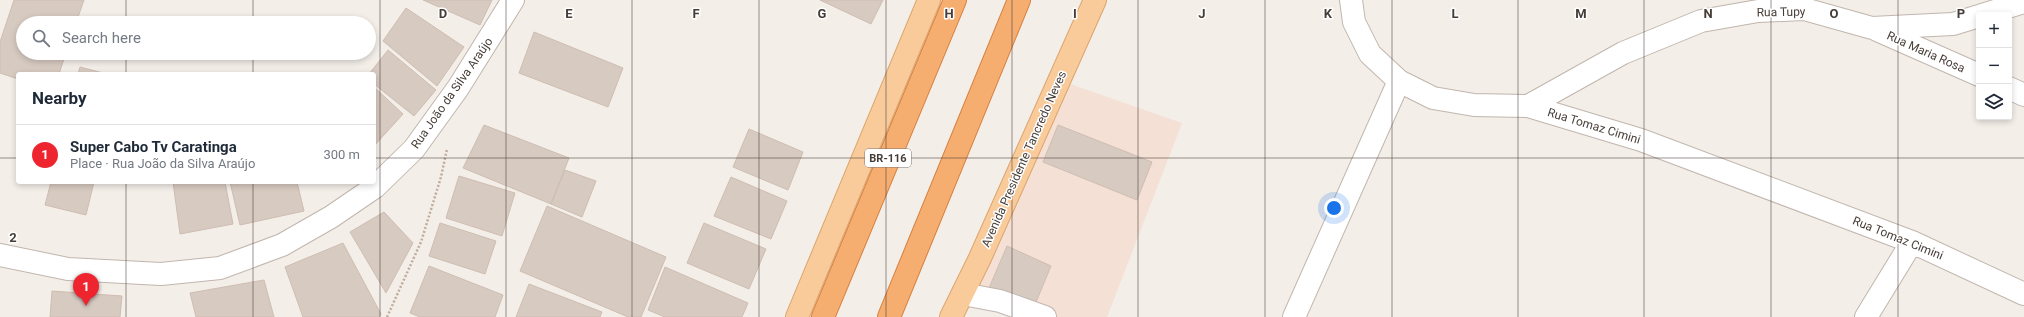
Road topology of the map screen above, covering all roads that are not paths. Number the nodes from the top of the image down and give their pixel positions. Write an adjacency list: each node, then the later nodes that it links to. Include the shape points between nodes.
1 (513, 0): 17 (street, Rua João da Silva Araújo, via 458,88 414,149 375,187 331,217 282,245 220,268 161,274 68,269)
2 (929, 0): 20 (main road)
3 (955, 0): 21 (highway, BR-116)
4 (1019, 0): 22 (highway)
5 (1095, 0): 18 (main road, Avenida Presidente Tancredo Neves)
6 (1351, 0): 12 (street, Rua Tomaz Cimini, via 1354,22 1370,54)
7 (2024, 2): 8 (street, Rua Tupy)
8 (1990, 12)
9 (1976, 16): 10 (street, Rua Tupy, via 1953,24)
10 (1872, 28): 11 (street, Rua Maria Rosa); 15 (street, Rua Tupy, via 1804,9 1758,11 1701,21 1623,53)
11 (1976, 74)
12 (1399, 81): 15 (street, Rua Tomaz Cimini, via 1433,98 1474,105); 25 (street)
13 (2012, 89): 14 (street)
14 (2024, 95)
15 (1528, 106): 16 (street, Rua Tomaz Cimini, via 1641,140)
16 (1912, 242): 19 (street, Rua Tomaz Cimini); 26 (street)
17 (0, 255)
18 (963, 294): 23 (main road, Avenida Presidente Tancredo Neves); 24 (street, via 1000,301)
19 (2024, 294)
20 (798, 317)
21 (823, 317)
22 (889, 317)
23 (951, 317)
24 (1045, 317)
25 (1294, 317)
26 (1866, 317)

